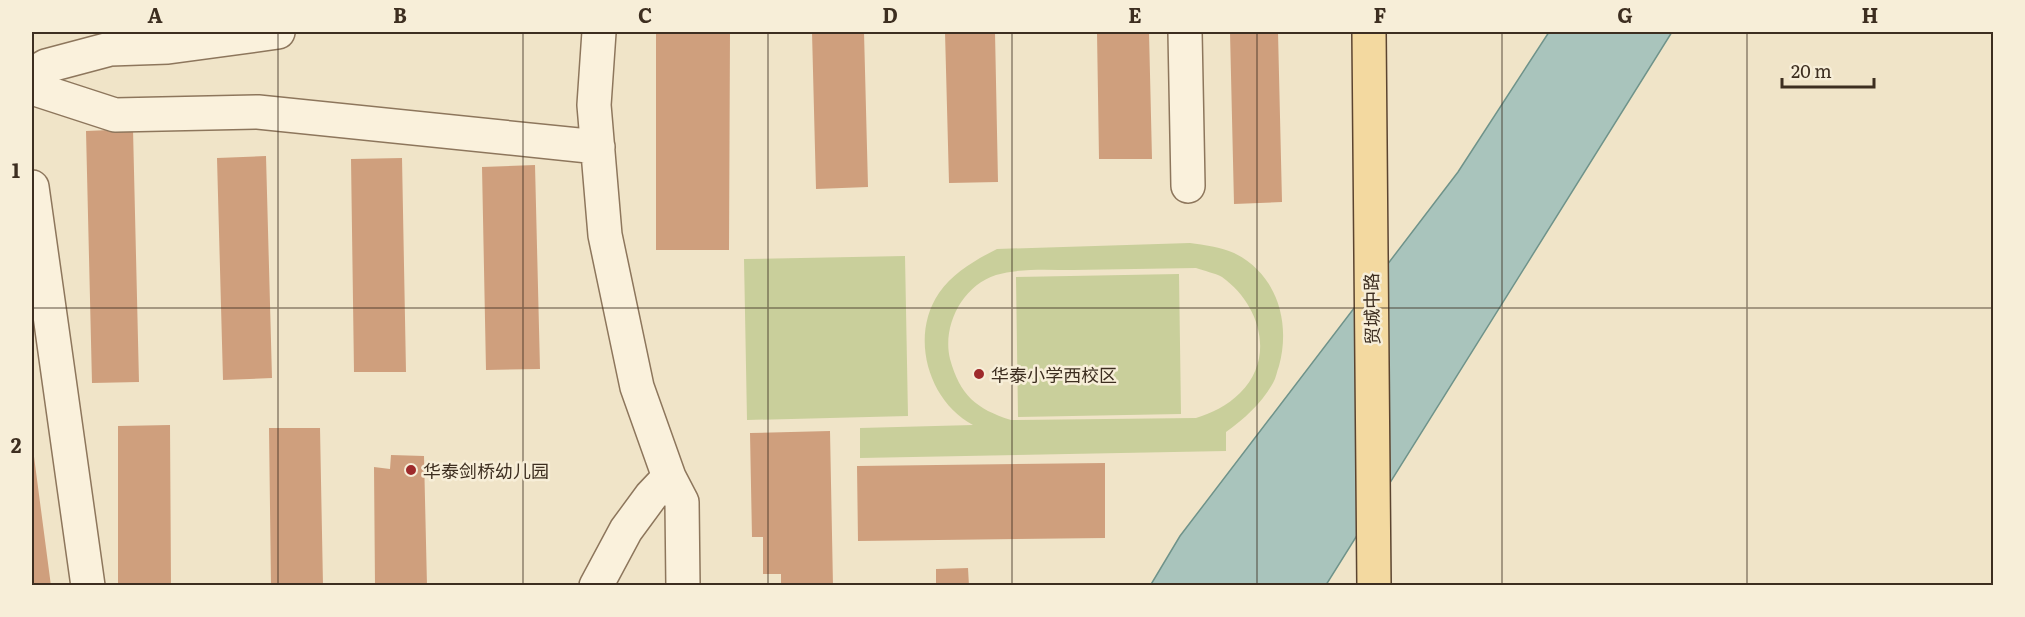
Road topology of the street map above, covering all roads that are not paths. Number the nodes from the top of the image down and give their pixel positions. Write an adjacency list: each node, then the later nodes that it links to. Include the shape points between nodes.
1 (278, 32): 5 (lane, via 168,47 110,49 46,66)
2 (599, 32): 7 (lane, via 594,105)
3 (1185, 32): 8 (lane)
4 (1369, 32): 14 (main road, 贸城中路)
5 (32, 74)
6 (32, 88): 7 (lane, via 115,115 258,112)
7 (598, 147): 10 (lane, via 605,235 635,375)
8 (1188, 186)
9 (32, 187): 11 (lane)
10 (669, 477): 12 (lane, via 626,530); 13 (lane, via 682,502)
11 (88, 585)
12 (596, 585)
13 (683, 585)
14 (1374, 585)

